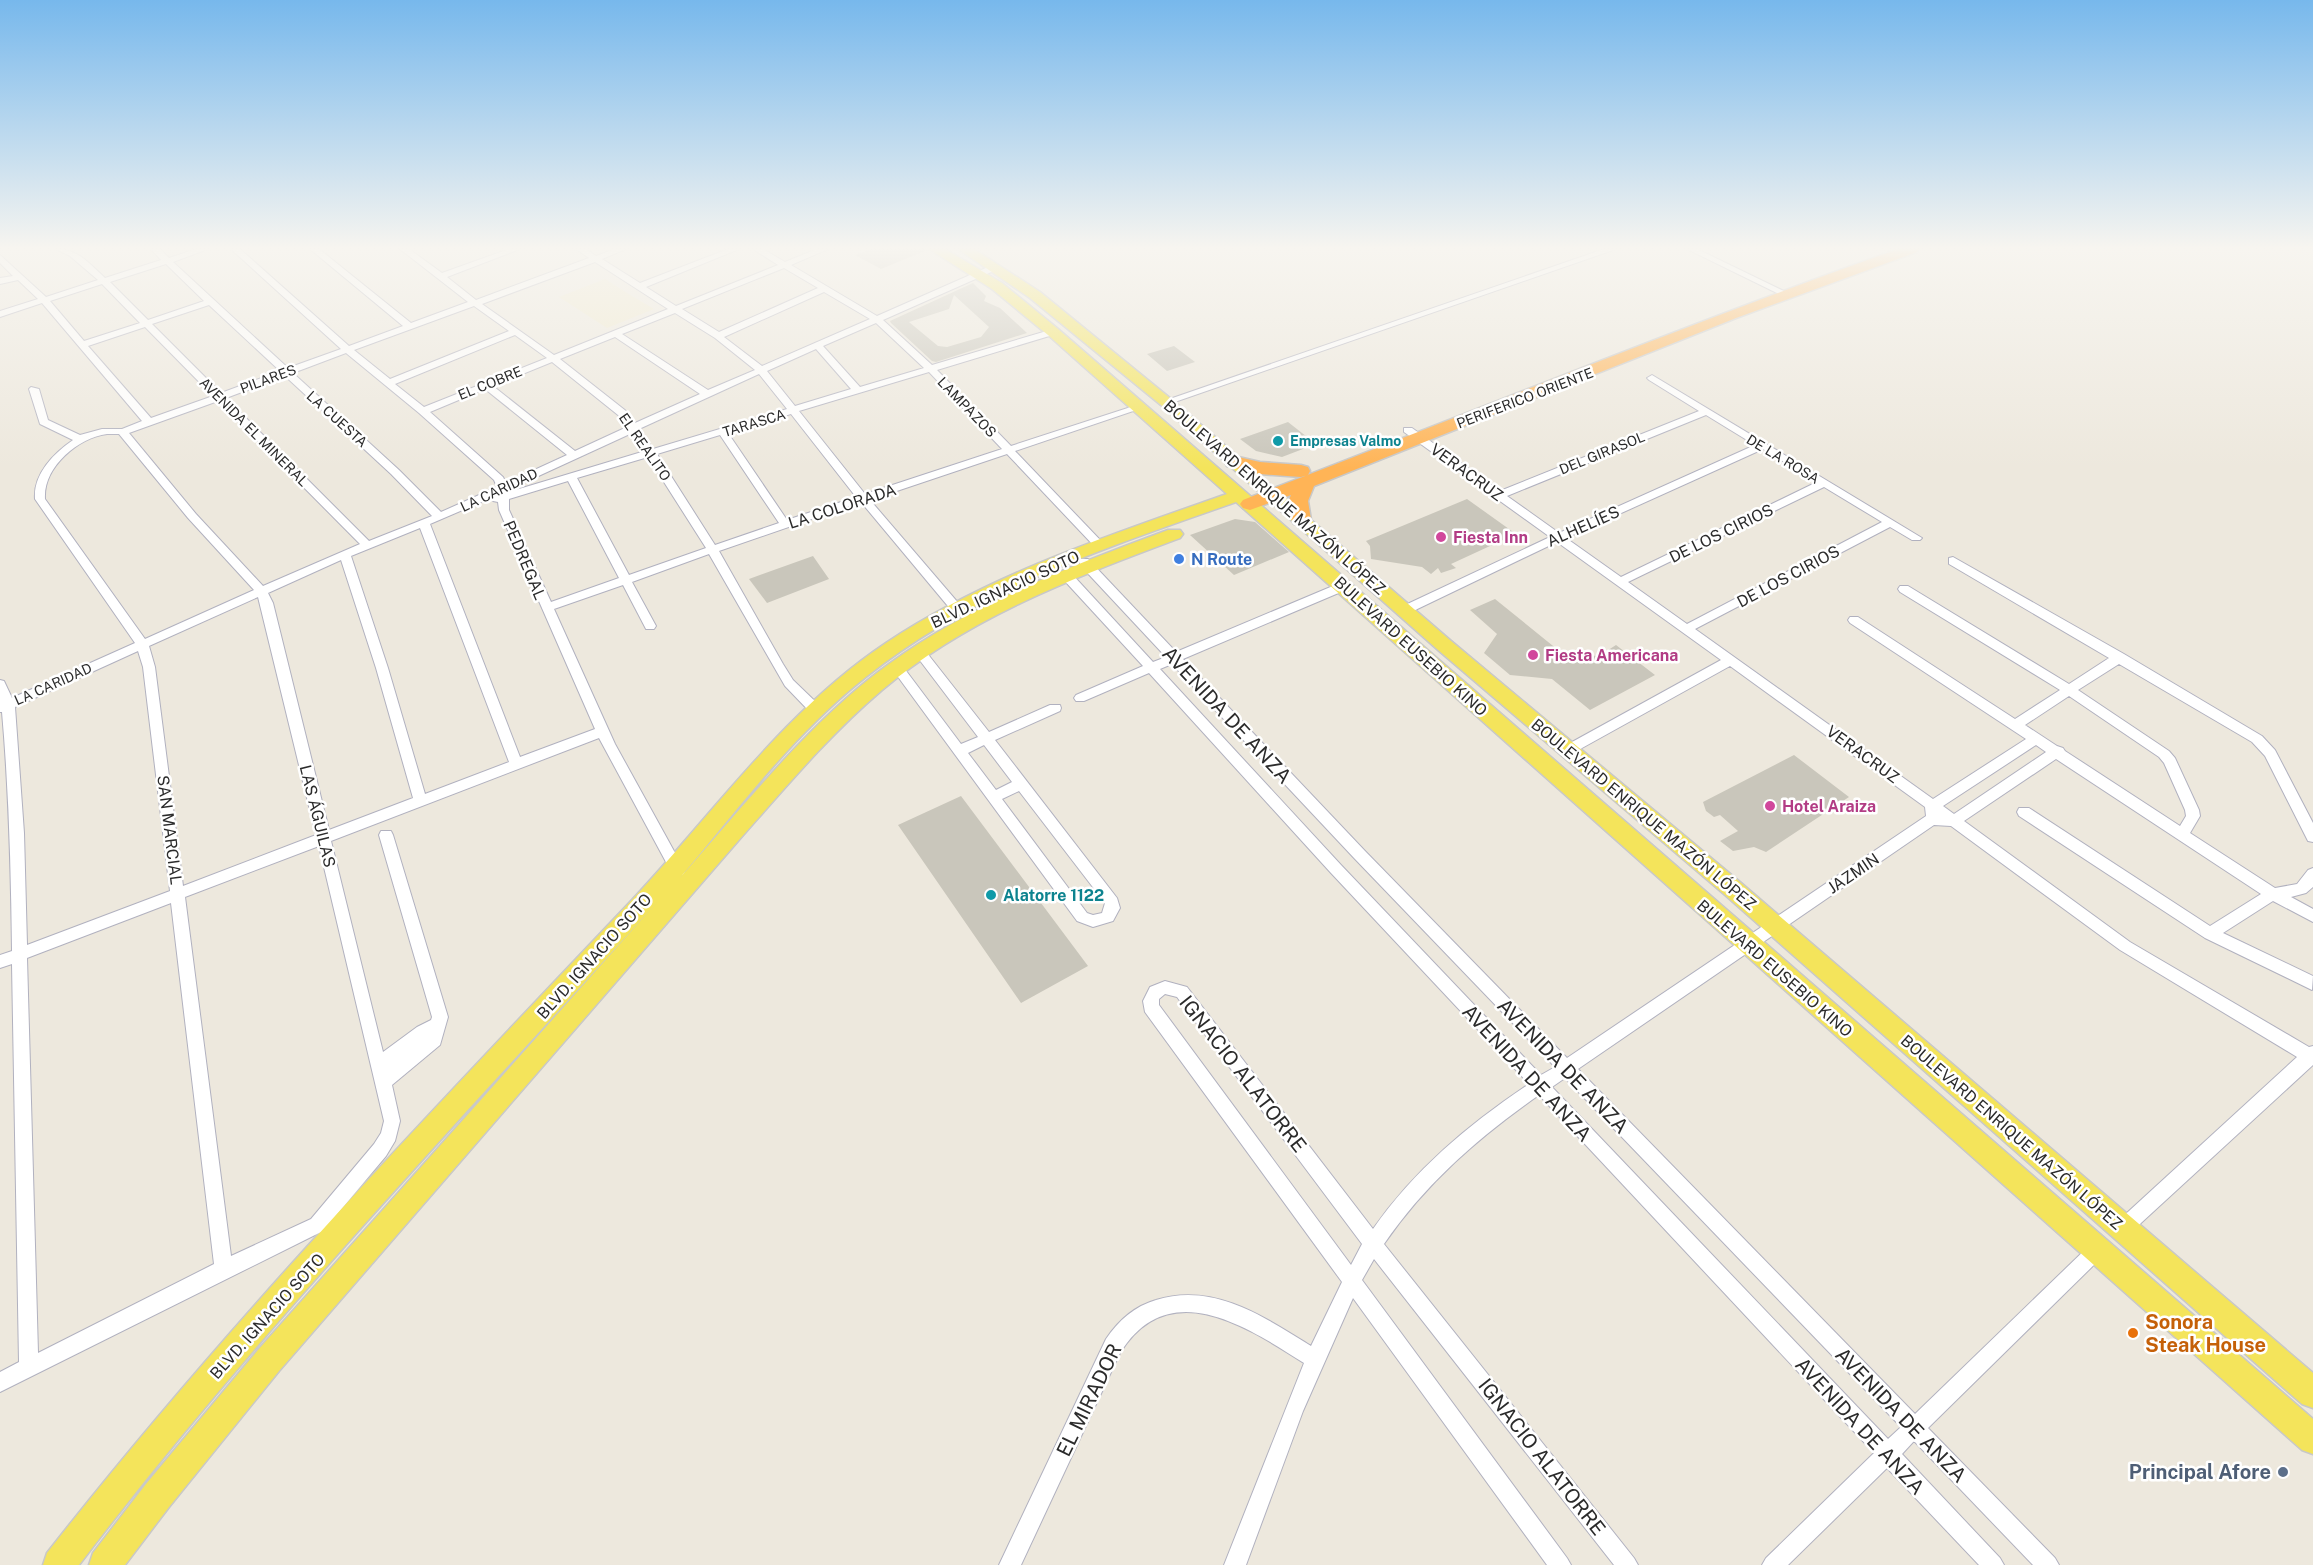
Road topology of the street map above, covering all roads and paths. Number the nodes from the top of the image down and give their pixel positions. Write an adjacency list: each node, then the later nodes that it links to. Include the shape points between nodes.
1 (63, 322): 23 (street)
2 (149, 322): 17 (street)
3 (231, 322): 29 (street, LA CUESTA)
4 (317, 322): 25 (street, PEDREGAL)
5 (404, 322): 18 (street)
6 (423, 322): 18 (street, PILARES)
7 (501, 322): 19 (street, EL REALITO)
8 (642, 322): 21 (street, EL COBRE)
9 (696, 322): 22 (street)
10 (749, 322): 22 (street)
11 (869, 322): 24 (street, LA CARIDAD)
12 (879, 322): 27 (street, LAMPAZOS)
13 (1041, 322): 20 (main road, BOULEVARD ENRIQUE MAZÓN LÓPEZ)
14 (1068, 322): 37 (main road, BOULEVARD ENRIQUE MAZÓN LÓPEZ)
15 (1399, 322): 37 (street)
16 (1701, 322): 46 (highway, PERIFERICO ORIENTE)
17 (146, 323): 23 (street); 36 (street, AVENIDA EL MINERAL)
18 (410, 327): 25 (street, PILARES)
19 (515, 332): 26 (street, EL REALITO); 31 (street)
20 (1053, 332): 27 (street, TARASCA); 38 (main road, BOULEVARD ENRIQUE MAZÓN LÓPEZ)
21 (615, 333): 26 (street, EL COBRE); 35 (street)
22 (718, 336): 28 (street)
23 (83, 345): 42 (street)
24 (817, 345): 28 (street, LA CARIDAD); 34 (street)
25 (348, 350): 29 (street, PILARES); 31 (street, PEDREGAL)
26 (554, 358): 32 (street, EL COBRE); 43 (street, EL REALITO, via 615,405)
27 (931, 369): 34 (street, TARASCA); 49 (street, LAMPAZOS)
28 (761, 370): 35 (street, LA CARIDAD); 40 (street)
29 (286, 373): 36 (street, PILARES); 61 (street, LA CUESTA)
30 (1652, 378): 41 (street, DE LA ROSA)
31 (389, 383): 39 (street, PEDREGAL)
32 (486, 385): 39 (street, EL COBRE); 51 (street)
33 (34, 389): 47 (street, via 44,422)
34 (859, 392): 40 (street, TARASCA)
35 (707, 394): 43 (street, LA CARIDAD)
36 (219, 397): 42 (street, PILARES); 68 (street, AVENIDA EL MINERAL)
37 (1166, 402): 52 (main road, BOULEVARD ENRIQUE MAZÓN LÓPEZ)
38 (1140, 407): 49 (street, LA COLORADA); 57 (main road, BOULEVARD ENRIQUE MAZÓN LÓPEZ)
39 (423, 411): 56 (street, PEDREGAL, via 496,475)
40 (796, 411): 45 (street, TARASCA); 59 (street)
41 (1706, 412): 48 (street, DE LA ROSA); 58 (street, DEL GIRASOL)
42 (149, 423): 44 (street, PILARES)
43 (634, 427): 50 (street, EL REALITO); 51 (street, LA CARIDAD)
44 (123, 432): 47 (street, PILARES); 77 (street, LAS ÁGUILAS, via 192,516)
45 (723, 433): 50 (street, TARASCA); 65 (street)
46 (1414, 434): 53 (highway, PERIFERICO ORIENTE); 58 (street, VERACRUZ)
47 (80, 439): 86 (street, SAN MARCIAL, via 50,468 37,491)
48 (1762, 446): 55 (street, DE LA ROSA); 66 (street, ALHELÍES)
49 (1010, 451): 59 (street, LA COLORADA); 72 (street, LAMPAZOS)
50 (652, 454): 54 (street, TARASCA); 69 (street, EL REALITO)
51 (573, 455): 56 (street, LA CARIDAD)
52 (1234, 462): 53 (highway); 57 (main road, BOULEVARD ENRIQUE MAZÓN LÓPEZ)
53 (1304, 477): 57 (highway, PERIFERICO ORIENTE); 62 (highway, via 1298,501)
54 (572, 478): 56 (street, TARASCA); 73 (street)
55 (1824, 483): 64 (street, DE LA ROSA); 74 (street, DE LOS CIRIOS)
56 (503, 493): 60 (street, TARASCA); 78 (street, PEDREGAL, via 504,510)
57 (1256, 495): 62 (main road, BOULEVARD ENRIQUE MAZÓN LÓPEZ); 72 (main road, BLVD. IGNACIO SOTO); 75 (main road, BULEVARD EUSEBIO KINO)
58 (1499, 495): 66 (street, VERACRUZ)
59 (863, 498): 65 (street, LA COLORADA); 79 (street)
60 (454, 511): 61 (street, LA CARIDAD)
61 (439, 517): 63 (street, LA CARIDAD)
62 (1301, 520): 80 (main road, BOULEVARD ENRIQUE MAZÓN LÓPEZ)
63 (424, 523): 68 (street, LA CARIDAD); 107 (street)
64 (1889, 523): 67 (street, DE LA ROSA); 85 (street, DE LOS CIRIOS)
65 (785, 524): 69 (street, LA COLORADA)
66 (1558, 537): 74 (street, VERACRUZ); 80 (street, ALHELÍES)
67 (1916, 538)
68 (367, 545): 70 (street, LA CARIDAD)
69 (713, 551): 73 (street, LA COLORADA); 98 (street, EL REALITO, via 778,666)
70 (345, 554): 77 (street, LA CARIDAD); 111 (street)
71 (1953, 561): 88 (street)
72 (1085, 562): 79 (main road, BLVD. IGNACIO SOTO); 81 (street, AVENIDA DE ANZA); 83 (street, AVENIDA DE ANZA); 87 (main road, BLVD. IGNACIO SOTO, via 963,624)
73 (626, 580): 78 (street, LA COLORADA); 84 (street)
74 (1619, 582): 85 (street, VERACRUZ)
75 (1344, 586): 89 (street); 128 (main road, BULEVARD EUSEBIO KINO)
76 (1904, 589): 94 (street)
77 (262, 592): 86 (street, LA CARIDAD); 117 (street, LAS ÁGUILAS)
78 (546, 608): 100 (street, PEDREGAL)
79 (956, 608): 91 (main road, via 952,619 904,650); 98 (main road, BLVD. IGNACIO SOTO, via 884,652)
80 (1405, 610): 103 (main road, BOULEVARD ENRIQUE MAZÓN LÓPEZ)
81 (1131, 614): 83 (street); 89 (street, AVENIDA DE ANZA)
82 (1854, 620): 99 (street)
83 (1109, 623): 92 (street, AVENIDA DE ANZA)
84 (650, 626)
85 (1686, 630): 90 (street, VERACRUZ)
86 (142, 644): 96 (street, LA CARIDAD); 123 (street, SAN MARCIAL, via 149,667)
87 (920, 651): 91 (main road, BLVD. IGNACIO SOTO); 101 (street)
88 (2120, 657): 94 (street); 118 (street, via 2265,746)
89 (1175, 659): 92 (street); 119 (street, AVENIDA DE ANZA)
90 (1730, 660): 103 (street); 113 (street, VERACRUZ)
91 (897, 668): 104 (street); 122 (main road, BLVD. IGNACIO SOTO, via 851,705)
92 (1150, 669): 95 (street); 120 (street, AVENIDA DE ANZA)
93 (0, 684): 96 (street)
94 (2069, 690): 99 (street); 115 (street, via 2170,761 2192,810 2193,816)
95 (1080, 698)
96 (4, 706): 129 (street, via 16,823)
97 (1055, 708): 101 (street)
98 (815, 709): 122 (main road, BLVD. IGNACIO SOTO, via 745,784)
99 (2017, 724): 102 (street)
100 (603, 731): 107 (street); 122 (street, PEDREGAL)
101 (986, 738): 104 (street); 109 (street)
102 (2037, 738): 105 (street); 106 (street, JAZMIN)
103 (1568, 750): 126 (main road, BOULEVARD ENRIQUE MAZÓN LÓPEZ)
104 (959, 751): 110 (street)
105 (2058, 751): 108 (street); 115 (street)
106 (2004, 759): 108 (street); 113 (street, JAZMIN)
107 (516, 764): 111 (street)
108 (2025, 772): 114 (street)
109 (1021, 784): 110 (street); 110 (street, via 1112,902 1111,915 1104,920 1096,922 1082,917)
110 (993, 797)
111 (420, 800): 117 (street)
112 (2024, 812): 127 (street)
113 (1932, 813): 114 (street); 126 (street, JAZMIN)
114 (1953, 821): 133 (street, via 2160,969)
115 (2183, 833): 124 (street)
116 (386, 835): 132 (street, via 439,1009)
117 (324, 837): 123 (street); 134 (street, LAS ÁGUILAS)
118 (2313, 837)
119 (1360, 855): 120 (street); 135 (street, AVENIDA DE ANZA)
120 (1336, 869): 137 (street, AVENIDA DE ANZA)
121 (2313, 874): 124 (street, via 2301,889)
122 (681, 877): 139 (main road, BLVD. IGNACIO SOTO); 142 (main road, BLVD. IGNACIO SOTO, via 475,1130)
123 (178, 893): 129 (street); 143 (street, SAN MARCIAL)
124 (2273, 894): 125 (street); 127 (street)
125 (2313, 916)
126 (1775, 926): 128 (street, JAZMIN); 138 (main road, BOULEVARD ENRIQUE MAZÓN LÓPEZ)
127 (2210, 934): 131 (street)
128 (1748, 944): 135 (street, JAZMIN); 141 (main road, BULEVARD EUSEBIO KINO)
129 (20, 954): 130 (street); 146 (street)
130 (0, 962)
131 (2312, 982)
132 (439, 1024): 134 (street); 136 (street, via 434,1040)
133 (2312, 1056): 138 (street)
134 (379, 1064): 136 (street, LAS ÁGUILAS)
135 (1565, 1068): 137 (street, JAZMIN); 149 (street, AVENIDA DE ANZA)
136 (383, 1082): 139 (street, LAS ÁGUILAS, via 392,1121 389,1135)
137 (1539, 1086): 140 (street, JAZMIN, via 1455,1148); 151 (street, AVENIDA DE ANZA)
138 (2123, 1228): 148 (main road, BOULEVARD ENRIQUE MAZÓN LÓPEZ)
139 (326, 1232): 142 (street); 143 (street); 153 (main road, BLVD. IGNACIO SOTO, via 250,1332)
140 (1373, 1244): 144 (street, JAZMIN); 144 (street, IGNACIO ALATORRE, via 1182,992 1167,987 1152,994 1151,1007); 158 (street, IGNACIO ALATORRE)
141 (2097, 1250): 149 (street); 150 (main road, BULEVARD EUSEBIO KINO)
142 (364, 1254): 154 (main road, BLVD. IGNACIO SOTO, via 217,1422)
143 (224, 1269): 146 (street)
144 (1352, 1282): 145 (street, JAZMIN); 157 (street, IGNACIO ALATORRE)
145 (1315, 1359): 155 (street, EL MIRADOR, via 1218,1307 1180,1303 1141,1316 1122,1331 1113,1346); 156 (street, JAZMIN)
146 (29, 1367): 147 (street)
147 (0, 1382)
148 (2313, 1393)
149 (1912, 1427): 151 (street); 152 (street, AVENIDA DE ANZA)
150 (2313, 1439)
151 (1885, 1453): 159 (street); 160 (street, AVENIDA DE ANZA)
152 (2044, 1564)
153 (59, 1565)
154 (105, 1565)
155 (1010, 1565)
156 (1235, 1565)
157 (1560, 1565)
158 (1627, 1565)
159 (1773, 1565)
160 (1993, 1565)

